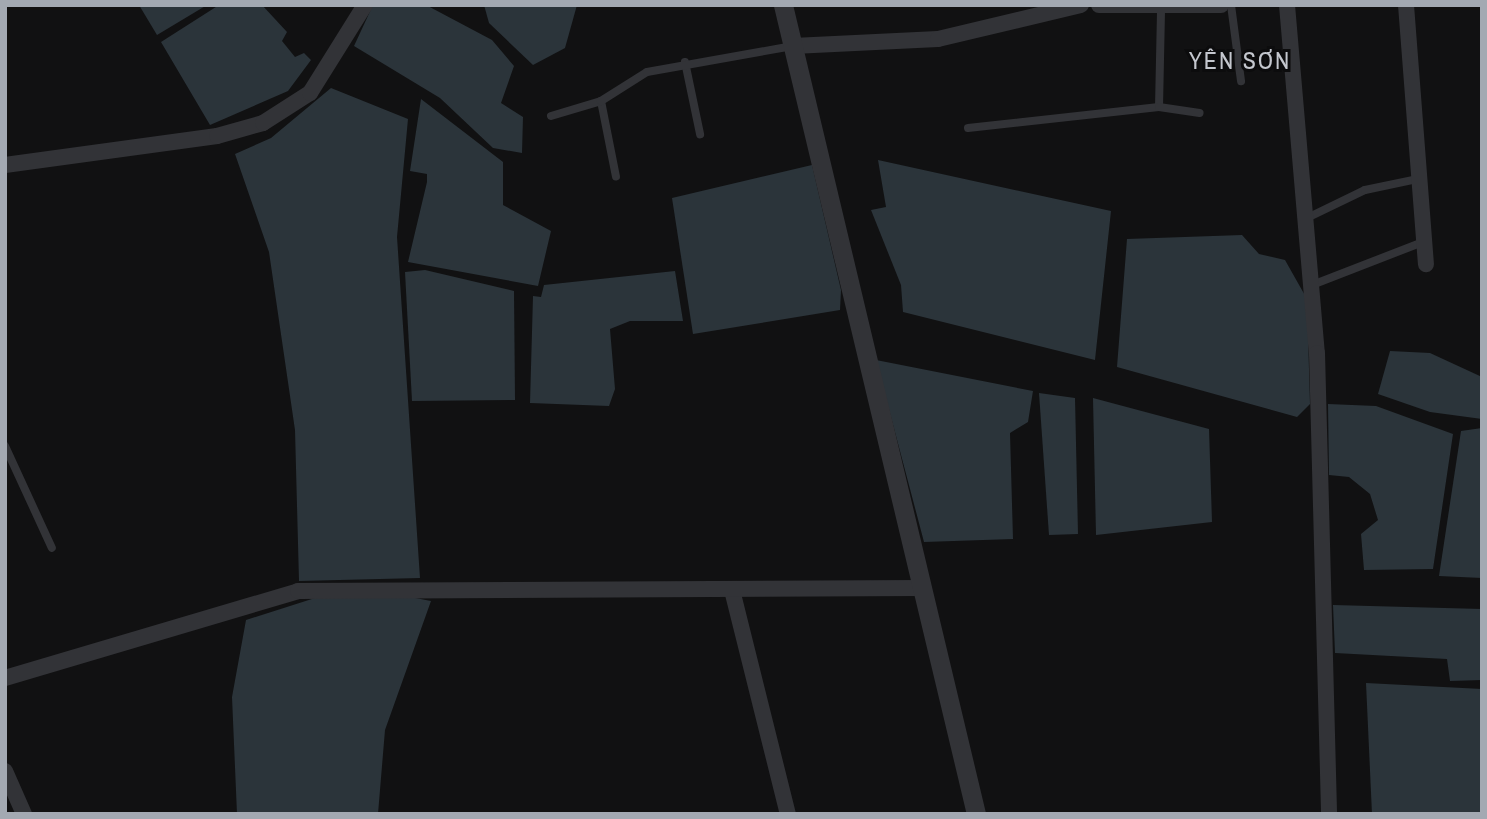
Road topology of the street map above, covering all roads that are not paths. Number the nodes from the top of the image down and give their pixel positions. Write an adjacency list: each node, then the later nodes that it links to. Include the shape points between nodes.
1 (365, 5): 21 (street, via 310,93 263,123 217,136)
2 (783, 5): 12 (street)
3 (1081, 5): 9 (street)
4 (1099, 5): 11 (street)
5 (1221, 5): 10 (street)
6 (1231, 5): 14 (lane)
7 (1287, 5): 24 (street)
8 (1406, 5): 23 (street)
9 (1057, 6): 12 (street, via 938,38)
10 (1186, 7): 11 (street)
11 (1161, 9): 16 (lane)
12 (793, 46): 13 (lane); 30 (street)
13 (685, 62): 15 (lane, via 647,72); 20 (lane)
14 (1241, 80)
15 (601, 101): 18 (lane); 22 (lane)
16 (1159, 107): 17 (lane); 19 (lane)
17 (1200, 113)
18 (551, 116)
19 (968, 128)
20 (700, 134)
21 (5, 165)
22 (616, 177)
23 (1416, 180): 24 (lane, via 1365,190); 25 (street)
24 (1307, 218): 27 (street)
25 (1423, 242): 26 (street); 27 (lane)
26 (1426, 264)
27 (1312, 285): 37 (street)
28 (5, 446): 29 (lane)
29 (52, 548)
30 (922, 588): 31 (street); 36 (street)
31 (733, 594): 32 (street, via 298,591); 35 (street)
32 (5, 678)
33 (5, 771): 34 (street)
34 (24, 814)
35 (788, 814)
36 (976, 814)
37 (1329, 814)

